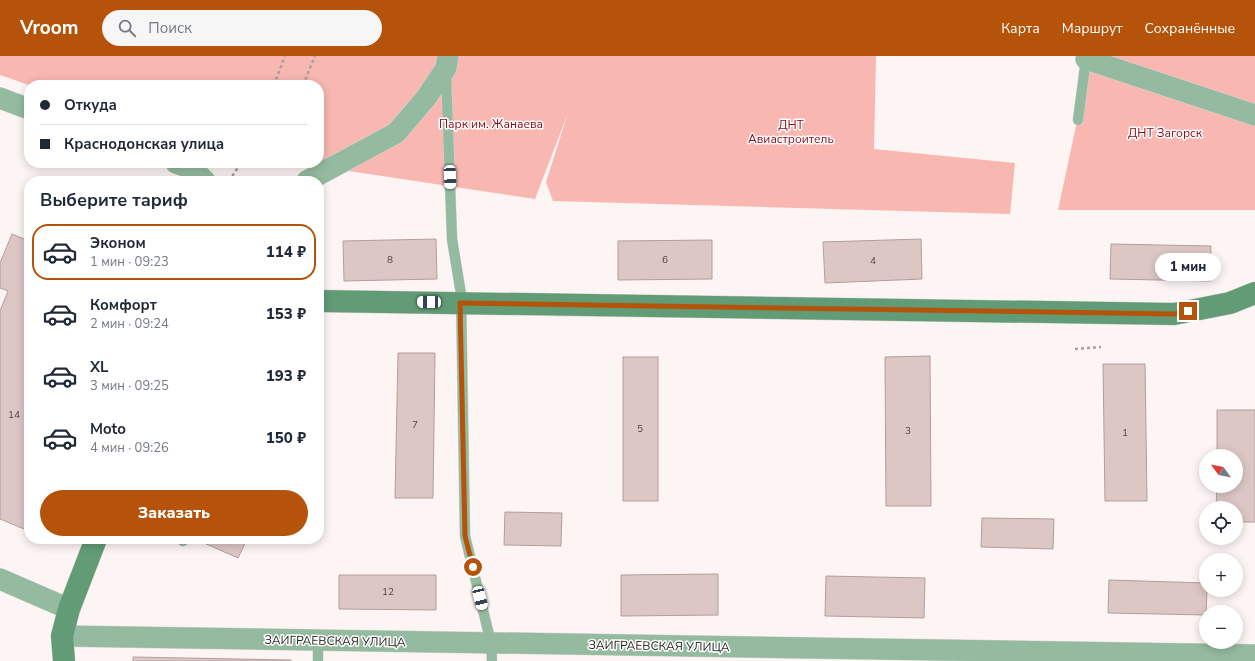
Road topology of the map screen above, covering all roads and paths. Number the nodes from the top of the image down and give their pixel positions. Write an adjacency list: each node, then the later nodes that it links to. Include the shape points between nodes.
1 (285, 56): 5 (path)
2 (315, 56): 6 (path)
3 (1086, 58): 9 (street); 10 (lane)
4 (447, 62): 11 (street, via 426,98 396,133); 14 (lane, via 452,239 461,294)
5 (276, 80)
6 (305, 80)
7 (0, 98): 8 (street)
8 (24, 107)
9 (1255, 115)
10 (1078, 120)
11 (316, 176)
12 (1255, 293): 14 (street, via 1230,303 1174,314)
13 (324, 301): 14 (street)
14 (460, 303): 22 (lane, via 465,536)
15 (1101, 347): 16 (path)
16 (1075, 349)
17 (94, 544): 19 (street)
18 (0, 579): 19 (street)
19 (69, 609): 20 (street)
20 (62, 636): 21 (street, ЗАИГРАЕВСКАЯ УЛИЦА); 24 (street)
21 (318, 640): 22 (street, ЗАИГРАЕВСКАЯ УЛИЦА); 25 (lane)
22 (492, 652): 23 (street, ЗАИГРАЕВСКАЯ УЛИЦА)
23 (1255, 655)
24 (64, 661)
25 (318, 661)

